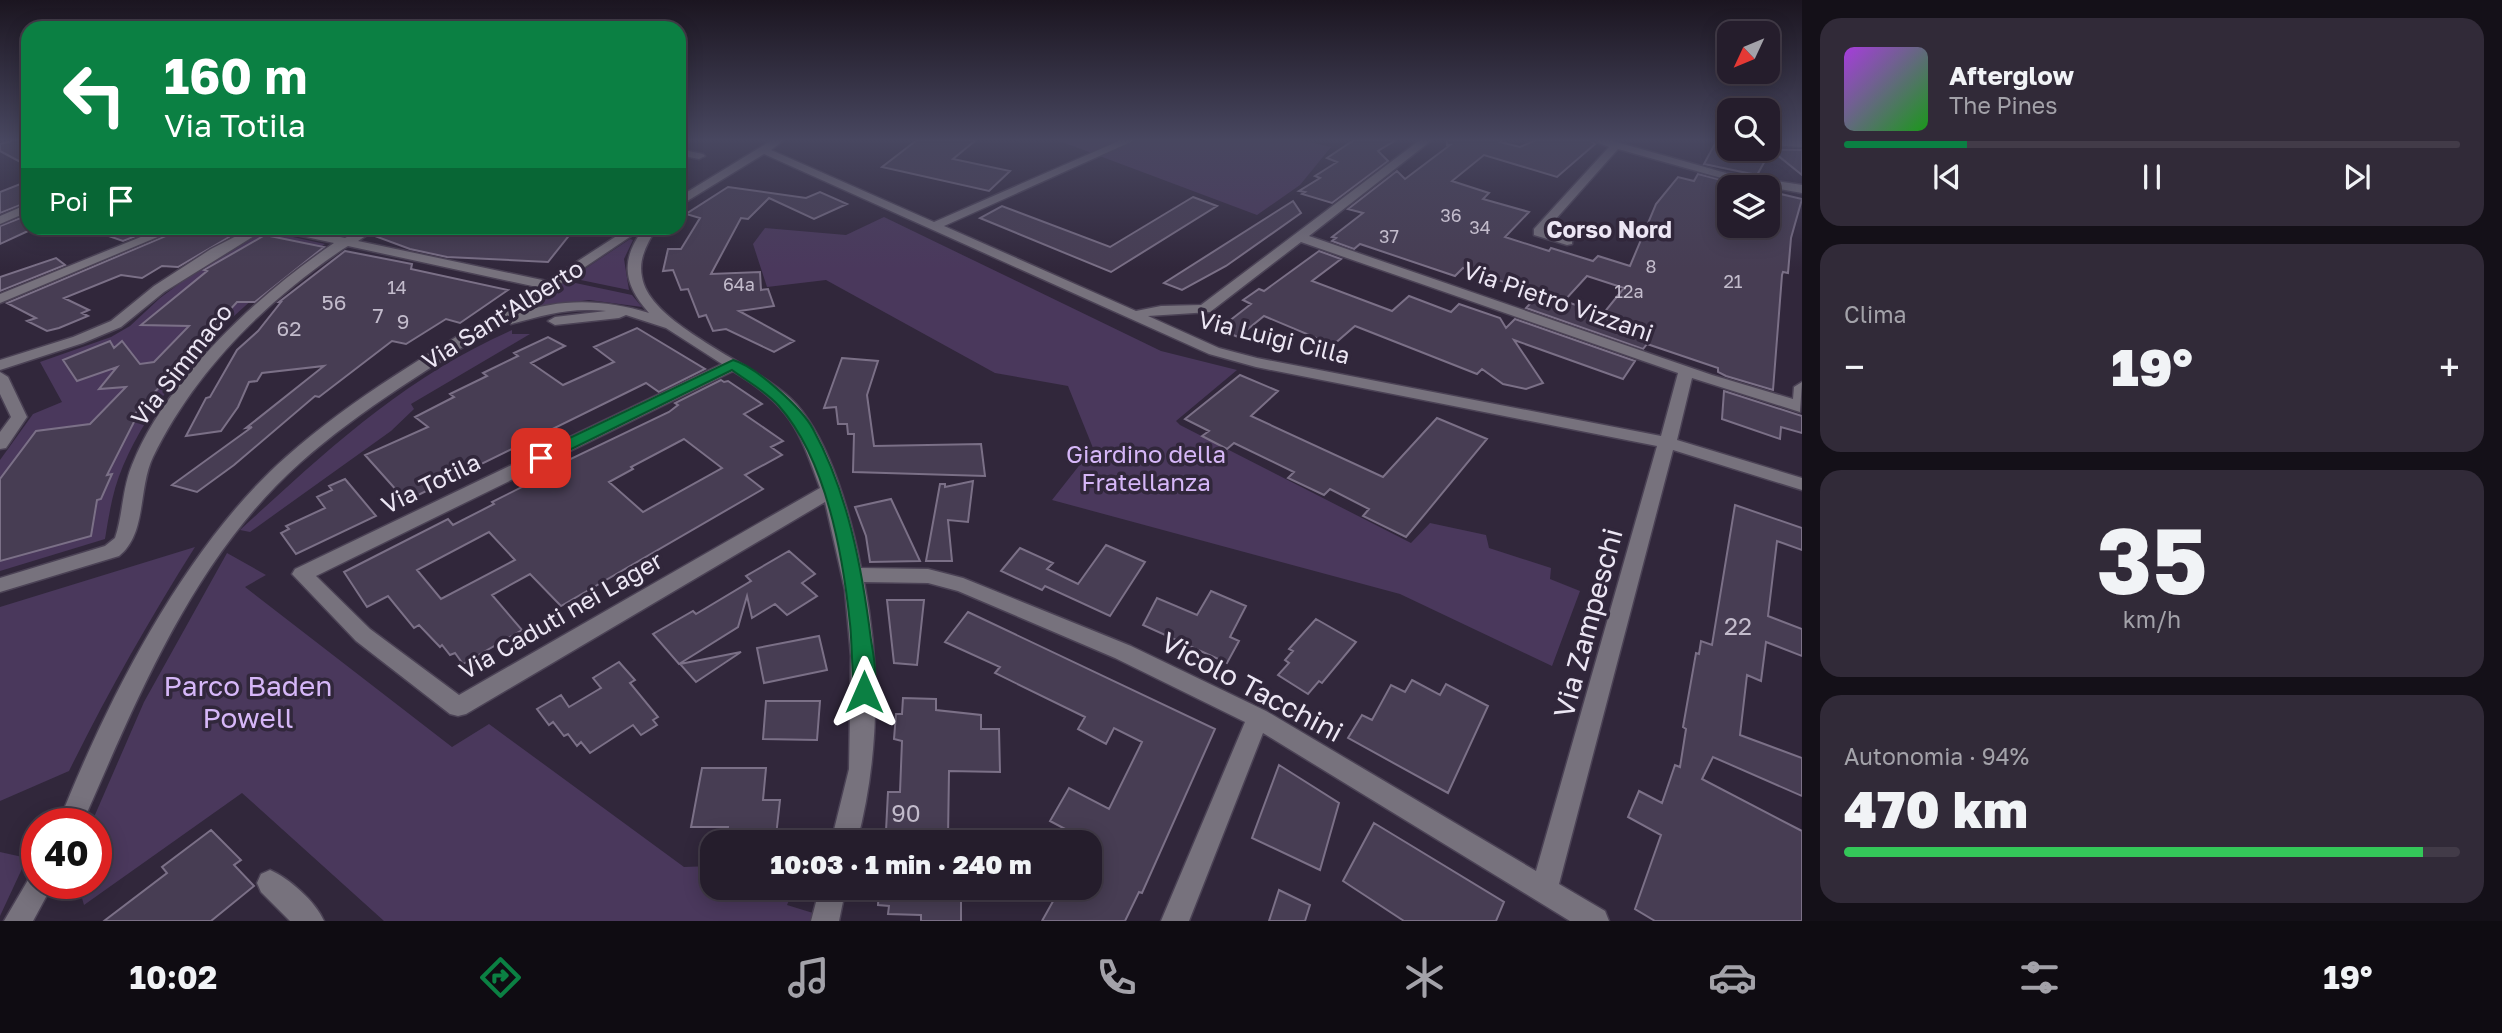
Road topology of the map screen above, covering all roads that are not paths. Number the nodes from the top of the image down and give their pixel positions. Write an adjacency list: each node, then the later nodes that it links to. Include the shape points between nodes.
1 (710, 183): 8 (street)
2 (837, 183): 11 (street, Via Luigi Cilla)
3 (1032, 183): 11 (street)
4 (1372, 183): 18 (street)
5 (1582, 183): 20 (street, via 1538,232)
6 (1766, 183): 7 (street)
7 (1802, 189)
8 (686, 198)
9 (21, 211): 10 (street)
10 (0, 220)
11 (934, 226): 24 (street, Via Luigi Cilla)
12 (156, 235): 22 (street)
13 (248, 235): 27 (street, via 171,281 116,324)
14 (315, 235): 19 (street)
15 (356, 235): 19 (street, Via Simmaco)
16 (626, 235): 21 (street, Via Sant'Alberto)
17 (645, 235): 26 (street, Via Sant'Alberto, via 637,247 634,271 641,294)
18 (1301, 238): 24 (street, via 1205,309 1150,310); 29 (street, Via Pietro Vizzani)
19 (343, 241): 21 (street); 40 (street, Via Simmaco, via 260,305 167,417 143,459 124,540 112,551)
20 (1567, 241)
21 (550, 286): 31 (street, Via Sant'Alberto)
22 (0, 299)
23 (637, 312): 25 (street, Via Sant'Alberto); 26 (street, Via Sant'Alberto); 31 (street, Via Sant'Alberto, via 594,304 533,311 494,327)
24 (1135, 317): 34 (street, Via Luigi Cilla, via 1214,351 1256,362)
25 (555, 321)
26 (673, 327): 28 (street, Via Sant'Alberto)
27 (0, 365)
28 (733, 365): 37 (street, Via Sant'Alberto, via 782,400 806,428); 38 (street, Via Totila)
29 (1686, 371): 33 (street, Via Pietro Vizzani); 34 (street, Via Zampeschi)
30 (0, 377): 35 (street, via 19,417)
31 (403, 378): 42 (street, Via Sant'Alberto, via 362,405 244,509 208,557 148,658)
32 (1802, 387): 33 (street)
33 (1801, 407)
34 (1668, 443): 36 (street, Via Luigi Cilla); 45 (street, Via Zampeschi)
35 (0, 444)
36 (1802, 484)
37 (831, 489): 38 (street, Via Caduti nei Lager, via 458,707 363,635); 39 (street, Via Sant'Alberto)
38 (302, 574)
39 (854, 575): 41 (street, Vicolo Tacchini, via 928,576 963,585 1123,652); 43 (street, Via Sant'Alberto, via 864,679 860,774)
40 (0, 585)
41 (1258, 718): 45 (street, Vicolo Tacchini); 53 (street)
42 (77, 808)
43 (847, 830)
44 (270, 883): 51 (street)
45 (1544, 890): 54 (street, Vicolo Tacchini)
46 (33, 899): 49 (street)
47 (39, 899): 50 (street)
48 (830, 900): 52 (street)
49 (18, 921)
50 (32, 921)
51 (310, 921)
52 (825, 921)
53 (1175, 921)
54 (1595, 921)

